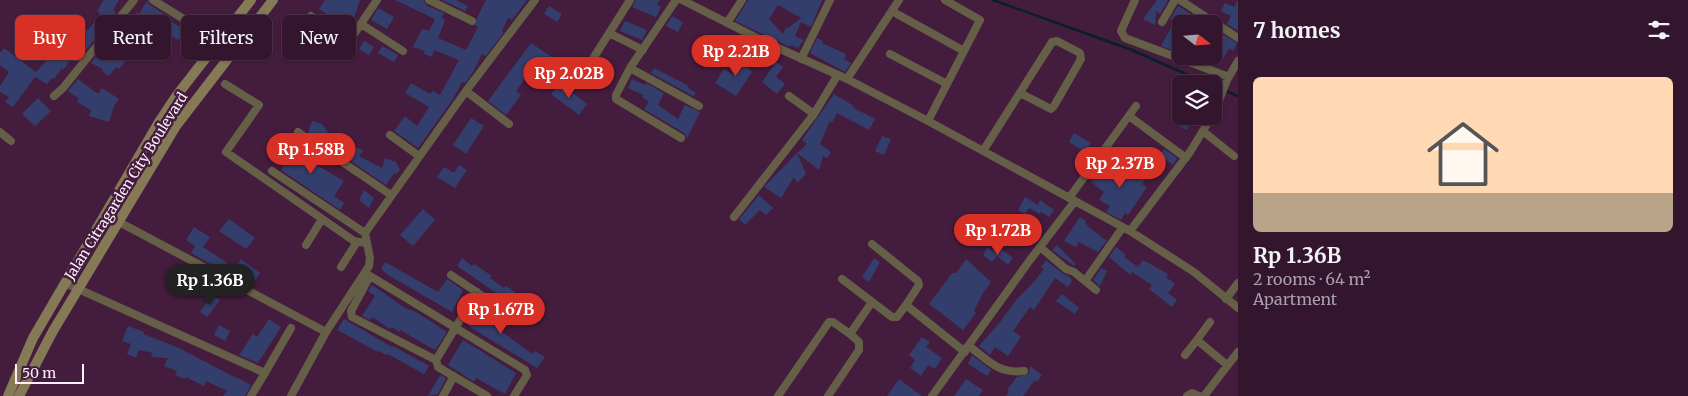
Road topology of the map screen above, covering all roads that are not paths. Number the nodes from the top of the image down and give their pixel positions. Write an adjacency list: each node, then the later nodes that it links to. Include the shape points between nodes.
1 (134, 0): 44 (street)
2 (153, 0): 20 (street)
3 (251, 0): 80 (main road, Jalan Citragarden City Boulevard, via 177,95)
4 (273, 0): 68 (main road, Jalan Citragarden City Boulevard, via 190,105)
5 (377, 0): 24 (street)
6 (429, 0): 21 (street)
7 (535, 0): 41 (street)
8 (630, 0): 26 (street)
9 (676, 0): 29 (street)
10 (682, 0): 23 (street)
11 (742, 0): 23 (street)
12 (830, 0): 33 (street)
13 (888, 0): 18 (street)
14 (945, 0): 30 (street, via 980,20)
15 (1135, 0): 38 (street, via 1121,31 1125,38)
16 (1175, 0): 22 (street)
17 (1180, 0): 27 (street)
18 (898, 2): 37 (street)
19 (897, 14): 30 (street)
20 (181, 17)
21 (472, 21)
22 (1162, 22)
23 (727, 23): 33 (street)
24 (361, 24): 25 (street); 28 (street)
25 (356, 31)
26 (609, 33): 29 (street); 32 (street)
27 (1238, 38)
28 (403, 50)
29 (643, 50): 35 (street)
30 (964, 51): 40 (street)
31 (890, 54): 40 (street)
32 (594, 57)
33 (801, 59): 36 (street)
34 (1238, 61): 38 (street)
35 (630, 68): 46 (street); 57 (street, via 616,99)
36 (837, 76): 37 (street); 48 (street)
37 (847, 79): 50 (street)
38 (1228, 79): 43 (street)
39 (226, 84): 67 (street, via 259,105 226,152)
40 (947, 84): 50 (street)
41 (466, 91): 51 (street); 60 (street)
42 (1020, 93): 42 (street, via 1051,109 1081,59 1080,54 1054,41); 59 (street)
43 (1222, 94)
44 (54, 96)
45 (789, 96): 48 (street)
46 (699, 106)
47 (1136, 106): 49 (street)
48 (814, 114): 66 (street)
49 (1129, 116): 62 (street); 65 (street)
50 (928, 120): 59 (street)
51 (509, 124)
52 (1208, 125): 55 (street)
53 (0, 132): 58 (street)
54 (298, 132): 64 (street)
55 (1204, 132): 61 (street); 62 (street)
56 (390, 135): 60 (street)
57 (682, 138)
58 (11, 141)
59 (983, 152): 65 (street)
60 (420, 156): 64 (street)
61 (1234, 156)
62 (1186, 158): 69 (street)
63 (272, 171): 70 (street)
64 (391, 196): 70 (street)
65 (1072, 200): 69 (street); 74 (street)
66 (734, 217)
67 (322, 219): 71 (street); 73 (street)
68 (119, 222): 82 (main road, Jalan Citragarden City Boulevard); 93 (street)
69 (1127, 229): 79 (street); 85 (street, via 1194,272)
70 (365, 233): 71 (street)
71 (361, 243): 75 (street); 76 (street, via 370,258)
72 (872, 244): 87 (street, via 918,281 919,285)
73 (306, 245)
74 (1040, 247): 79 (street, via 1066,270); 96 (street)
75 (341, 267)
76 (367, 275): 91 (street); 93 (street); 99 (street, via 351,311 352,317)
77 (451, 275): 84 (street)
78 (842, 279): 86 (street)
79 (1085, 281): 83 (street)
80 (65, 282): 82 (street); 106 (main road, Jalan Citragarden City Boulevard, via 34,338)
81 (1238, 283): 85 (street)
82 (79, 289): 103 (street); 107 (main road, Jalan Citragarden City Boulevard)
83 (1096, 290)
84 (477, 292): 88 (street); 91 (street)
85 (1226, 299): 89 (street)
86 (872, 302): 87 (street, via 894,318); 94 (street)
87 (906, 305): 96 (street)
88 (499, 307)
89 (1238, 308)
90 (1210, 322): 95 (street)
91 (456, 327): 99 (street); 112 (street, via 526,370 527,375)
92 (291, 328): 103 (street)
93 (326, 332): 109 (street)
94 (850, 334): 113 (street, via 829,322); 114 (street, via 859,342 859,350)
95 (1197, 340): 98 (street); 100 (street)
96 (967, 349): 102 (street, via 1000,369); 105 (street)
97 (1238, 352): 100 (street)
98 (1185, 355)
99 (436, 360): 104 (street, via 438,367)
100 (1229, 363): 101 (street); 119 (street)
101 (1238, 367)
102 (1024, 371)
103 (265, 373): 108 (street)
104 (454, 376): 110 (street); 111 (street)
105 (938, 389): 115 (street); 116 (street)
106 (8, 396)
107 (19, 396)
108 (250, 396)
109 (291, 396)
110 (444, 396)
111 (487, 396)
112 (514, 396)
113 (778, 396)
114 (828, 396)
115 (932, 396)
116 (943, 396)
117 (1187, 396): 118 (street, via 1192,393)
118 (1199, 396)
119 (1204, 396)

